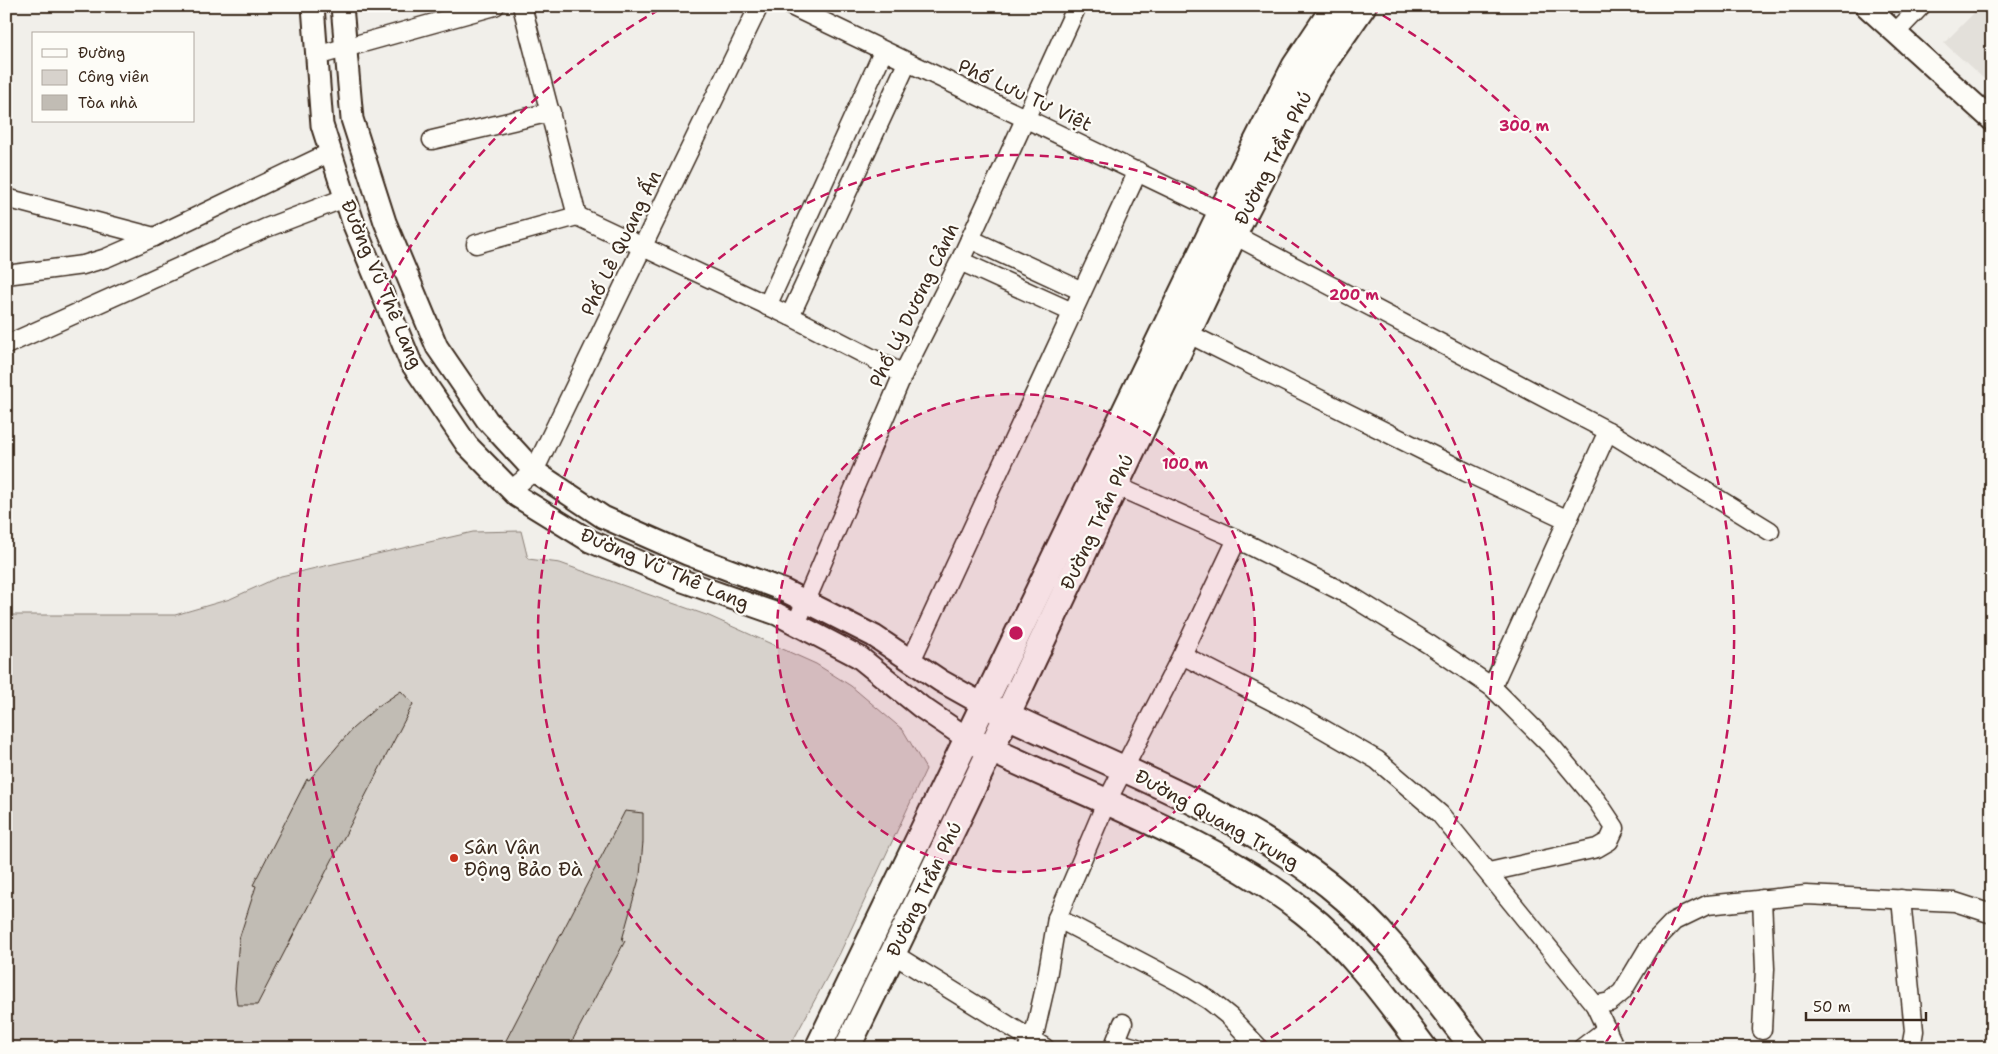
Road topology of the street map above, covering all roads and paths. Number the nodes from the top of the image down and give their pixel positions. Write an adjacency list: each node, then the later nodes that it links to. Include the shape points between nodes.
1 (313, 6): 15 (street, Đường Vũ Thê Lang)
2 (342, 6): 13 (street, Đường Vũ Thê Lang)
3 (495, 6): 13 (street)
4 (522, 6): 17 (street)
5 (759, 6): 30 (street, Phố Lê Quang Ấn)
6 (791, 6): 14 (street, Phố Lưu Tư Việt)
7 (1077, 6): 18 (street, Phố Lý Dương Cảnh)
8 (1335, 6): 26 (main road, Đường Trần Phú, via 1295,66)
9 (1364, 6): 26 (main road, Đường Trần Phú, via 1314,77)
10 (1866, 6): 12 (street)
11 (1921, 6): 12 (street)
12 (1895, 33): 19 (street)
13 (345, 48): 15 (street); 41 (street, Đường Vũ Thê Lang, via 352,119 385,222 437,346 487,420)
14 (883, 52): 16 (street, Phố Lưu Tư Việt); 34 (street)
15 (316, 56): 21 (street, Đường Vũ Thê Lang, via 322,125)
16 (908, 63): 18 (street, Phố Lưu Tư Việt); 36 (street)
17 (551, 112): 20 (street); 25 (street)
18 (1025, 118): 22 (street, Phố Lưu Tư Việt); 28 (street, Phố Lý Dương Cảnh)
19 (1992, 120)
20 (432, 140)
21 (331, 152): 24 (street, Đường Vũ Thê Lang); 27 (street)
22 (1138, 171): 26 (street, Phố Lưu Tư Việt); 33 (street)
23 (6, 198): 27 (street)
24 (345, 198): 38 (street, via 266,228); 43 (street, Đường Vũ Thê Lang, via 410,361 467,445)
25 (577, 216): 29 (street); 30 (street)
26 (1232, 223): 37 (main road, Đường Trần Phú); 40 (street, Phố Lưu Tư Việt); 52 (main road, Đường Trần Phú)
27 (154, 237): 32 (street, via 106,258 83,264)
28 (970, 239): 31 (street, Phố Lý Dương Cảnh); 33 (street)
29 (476, 244)
30 (643, 247): 34 (street); 41 (street, Phố Lê Quang Ấn)
31 (960, 261): 35 (street); 39 (street, Phố Lý Dương Cảnh)
32 (6, 275)
33 (1082, 291): 35 (street)
34 (767, 306): 36 (street)
35 (1072, 312): 50 (street)
36 (790, 316): 39 (street)
37 (1188, 332): 42 (main road, Đường Trần Phú); 44 (street)
38 (6, 345)
39 (903, 374): 47 (street, Phố Lý Dương Cảnh)
40 (1608, 431): 44 (street); 45 (street, Phố Lưu Tư Việt)
41 (534, 472): 43 (street, Phố Lê Quang Ấn); 47 (street, Đường Vũ Thê Lang, via 603,517)
42 (1114, 486): 46 (street); 53 (main road, Đường Trần Phú)
43 (511, 490): 48 (street, Đường Vũ Thê Lang, via 590,542)
44 (1566, 519): 51 (street)
45 (1770, 531)
46 (1237, 540): 49 (street); 51 (street, via 1351,596)
47 (806, 601): 48 (street, Phố Lý Dương Cảnh); 50 (street, Đường Vũ Thê Lang, via 874,636)
48 (796, 624): 54 (street, Đường Vũ Thê Lang, via 859,657 921,707)
49 (1182, 655): 56 (street); 58 (street, via 1297,714 1377,760 1440,814)
50 (911, 661): 52 (street, Đường Vũ Thê Lang)
51 (1492, 688): 58 (street, via 1552,747 1615,828 1609,841 1597,848)
52 (984, 705): 53 (main road, Đường Quang Trung); 54 (main road, Đường Trần Phú)
53 (1007, 716): 55 (main road, Đường Trần Phú); 56 (main road, Đường Quang Trung)
54 (968, 739): 55 (main road, Đường Quang Trung); 70 (main road, Đường Trần Phú)
55 (991, 750): 57 (main road, Đường Quang Trung); 63 (main road, Đường Trần Phú)
56 (1123, 768): 57 (street); 75 (main road, Đường Quang Trung, via 1266,842 1330,886 1386,940)
57 (1106, 803): 62 (street); 74 (main road, Đường Quang Trung, via 1231,864 1304,912 1356,961)
58 (1489, 872): 64 (street)
59 (1901, 899): 60 (street, via 1806,895); 61 (street, via 1955,902); 78 (street, via 1914,1030)
60 (1762, 900): 64 (street, via 1707,906 1674,921 1649,946 1622,992 1610,1002); 67 (street, via 1765,969)
61 (1992, 914)
62 (1057, 918): 68 (street); 73 (street, via 1209,1000)
63 (893, 954): 68 (street); 71 (main road, Đường Trần Phú)
64 (1595, 1005): 66 (street)
65 (1124, 1023): 69 (street)
66 (1607, 1030): 76 (street); 77 (street)
67 (1762, 1030)
68 (1035, 1045)
69 (1114, 1045): 72 (street)
70 (818, 1048)
71 (847, 1048)
72 (1138, 1048)
73 (1259, 1048)
74 (1424, 1048)
75 (1474, 1048)
76 (1582, 1048)
77 (1615, 1048)
78 (1911, 1048)

